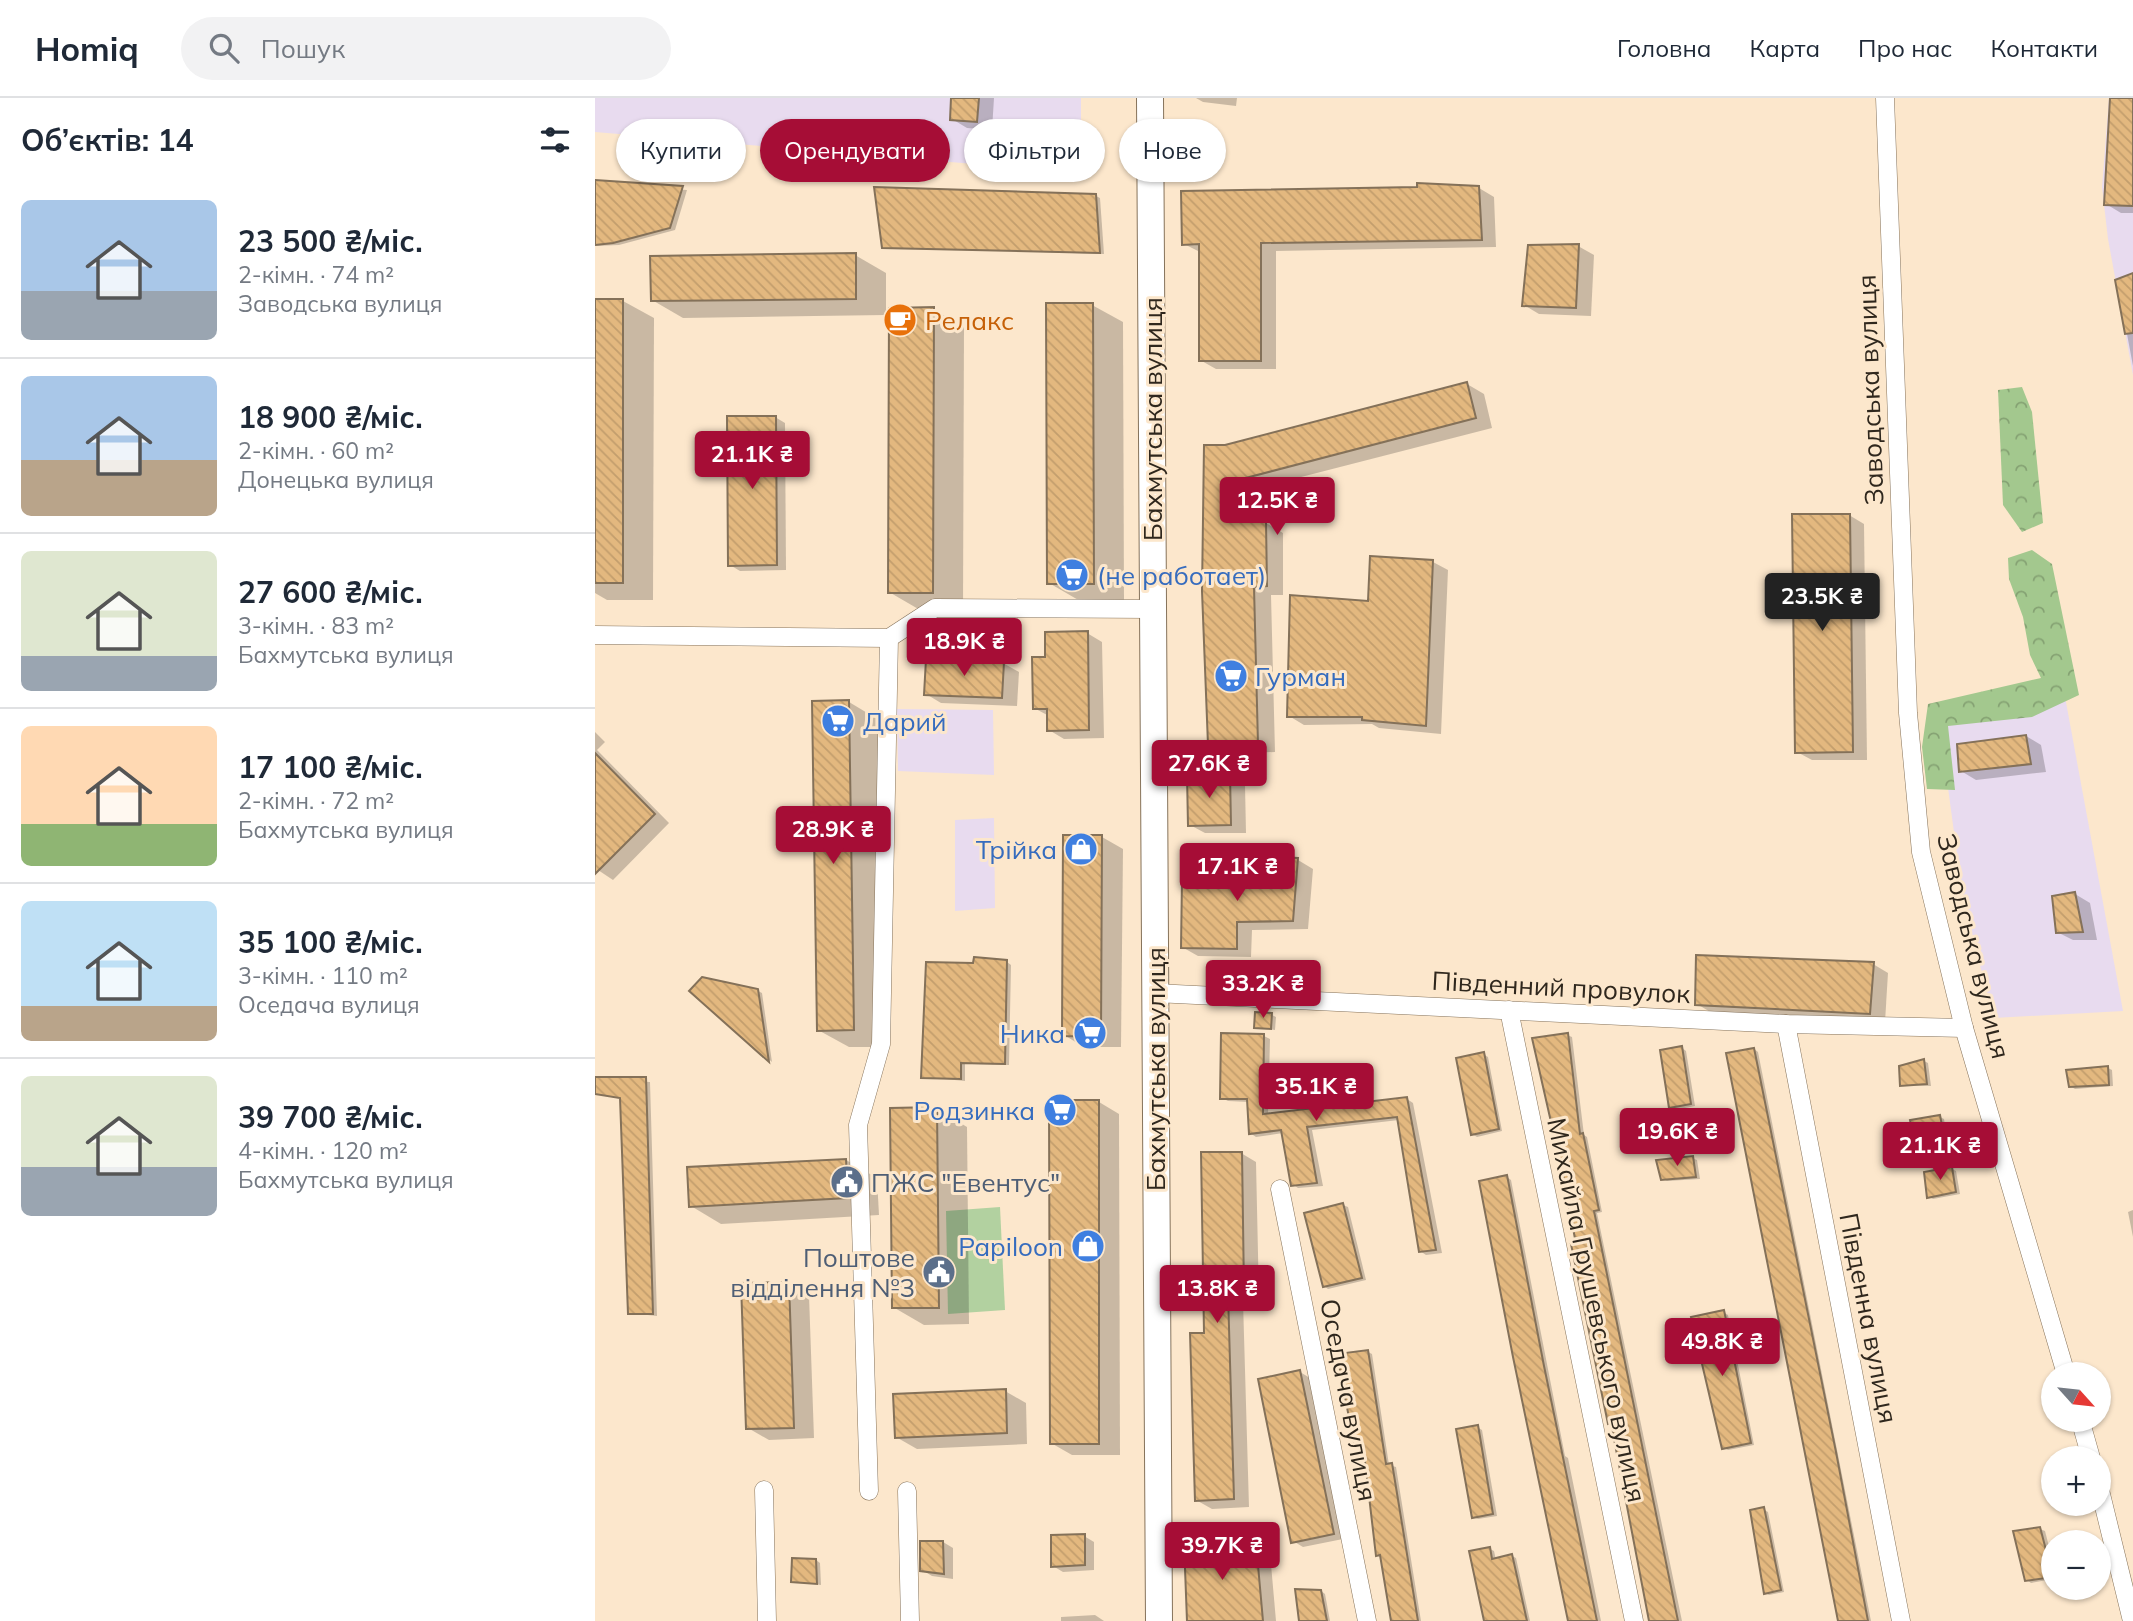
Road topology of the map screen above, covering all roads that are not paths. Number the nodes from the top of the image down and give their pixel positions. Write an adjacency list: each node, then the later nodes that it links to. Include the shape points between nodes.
1 (1150, 98): 3 (street, Бахмутська вулиця)
2 (1885, 98): 9 (street, Заводська вулиця, via 1908,713 1921,852)
3 (1153, 608): 5 (street, via 935,608); 6 (street, Бахмутська вулиця)
4 (595, 635): 5 (street)
5 (889, 638): 13 (street, via 880,1044 859,1125)
6 (1155, 993): 7 (street, Південний провулок); 18 (street, Бахмутська вулиця)
7 (1509, 1010): 8 (street, Південний провулок); 20 (street, Михайла Грушевського вулиця)
8 (1786, 1024): 9 (street, Південний провулок); 21 (street, Південна вулиця)
9 (1964, 1028): 11 (street, Заводська вулиця)
10 (1280, 1189): 19 (street, Оседача вулиця)
11 (2062, 1362)
12 (764, 1490): 16 (street)
13 (869, 1491)
14 (907, 1491): 17 (street)
15 (2106, 1516): 22 (street)
16 (767, 1621)
17 (910, 1621)
18 (1159, 1621)
19 (1367, 1621)
20 (1634, 1621)
21 (1901, 1621)
22 (2132, 1621)

